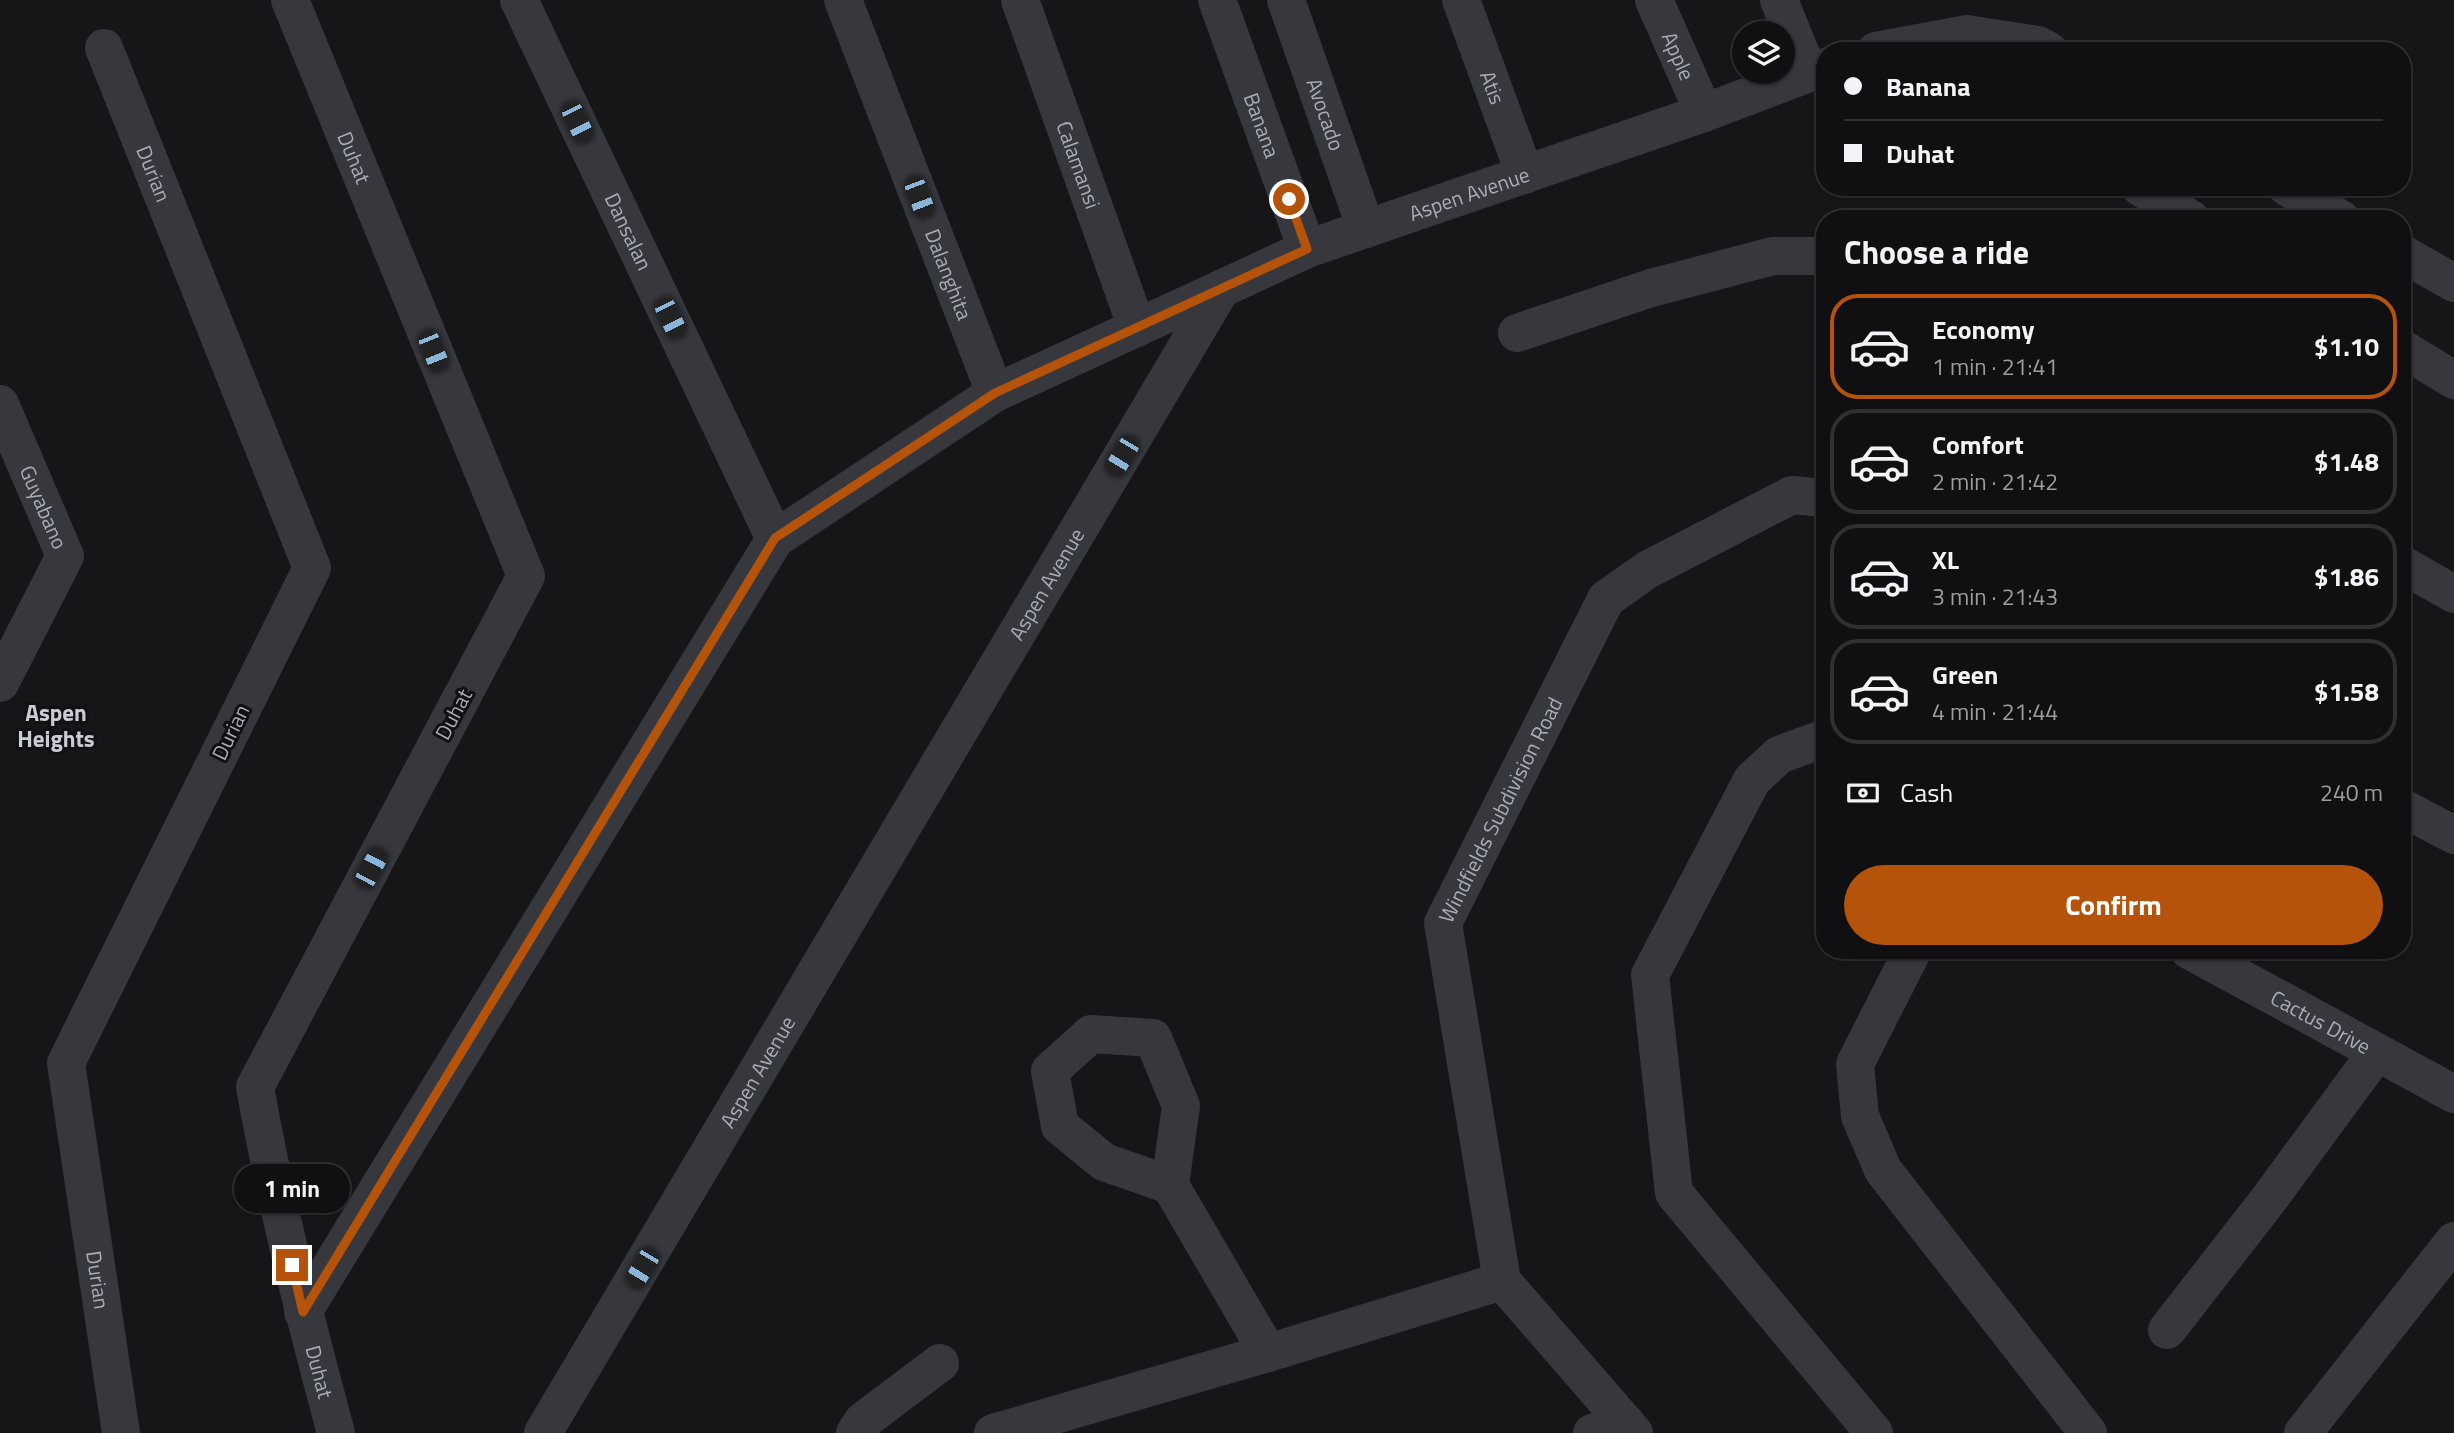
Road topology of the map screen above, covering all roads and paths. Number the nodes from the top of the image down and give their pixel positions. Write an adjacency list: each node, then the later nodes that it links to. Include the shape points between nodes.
1 (290, 0): 48 (street, Duhat, via 526,576 254,1087)
2 (519, 0): 34 (street, Dansalan)
3 (843, 0): 31 (street, Dalanghita)
4 (1020, 0): 27 (street, Calamansi)
5 (1217, 0): 22 (street, Banana)
6 (1286, 0): 21 (street, Avocado)
7 (1461, 0): 16 (street, Atis)
8 (1654, 0): 15 (street, Apple)
9 (1779, 0): 13 (street)
10 (1924, 42): 11 (street, via 1967,34)
11 (2024, 42)
12 (104, 48): 53 (street, Durian, via 312,568 66,1063)
13 (1816, 67)
14 (1816, 69): 15 (street, Aspen Avenue)
15 (1704, 113): 16 (street, Aspen Avenue)
16 (1525, 175): 21 (street, Aspen Avenue)
17 (2154, 196): 19 (street)
18 (2302, 196): 20 (street)
19 (2177, 210)
20 (2326, 210)
21 (1366, 229): 22 (street, Aspen Avenue)
22 (1307, 249): 26 (street, Aspen Avenue)
23 (1816, 256): 28 (street, via 1773,256 1651,288)
24 (2411, 259): 25 (street)
25 (2454, 284)
26 (1221, 289): 27 (street); 55 (street, Aspen Avenue)
27 (1137, 328): 31 (street)
28 (1517, 334)
29 (2411, 354): 30 (street)
30 (2454, 380)
31 (995, 393): 34 (street)
32 (0, 404): 37 (street, Guyabano, via 65,556)
33 (1816, 497): 47 (street, Windfields Subdivision Road, via 1792,495 1647,570 1606,598 1443,923)
34 (775, 538): 48 (street)
35 (2411, 570): 36 (street)
36 (2454, 594)
37 (0, 682)
38 (1816, 745): 58 (street, via 1779,755 1752,780 1650,975 1674,1193)
39 (2411, 812): 40 (street)
40 (2454, 835)
41 (1908, 959): 59 (street, via 1855,1064 1860,1116 1883,1170)
42 (2206, 959): 43 (street, Cactus Drive)
43 (2377, 1052): 44 (street, Cactus Drive); 49 (street)
44 (2454, 1094)
45 (1170, 1185): 50 (street)
46 (2454, 1241): 60 (street)
47 (1502, 1281): 50 (street); 52 (street)
48 (303, 1312): 54 (street, Duhat)
49 (2167, 1330)
50 (1268, 1353): 57 (street)
51 (940, 1363): 56 (street, via 863,1421)
52 (1617, 1430)
53 (121, 1433)
54 (336, 1433)
55 (543, 1433)
56 (855, 1433)
57 (993, 1433)
58 (1874, 1433)
59 (2088, 1433)
60 (2303, 1433)

